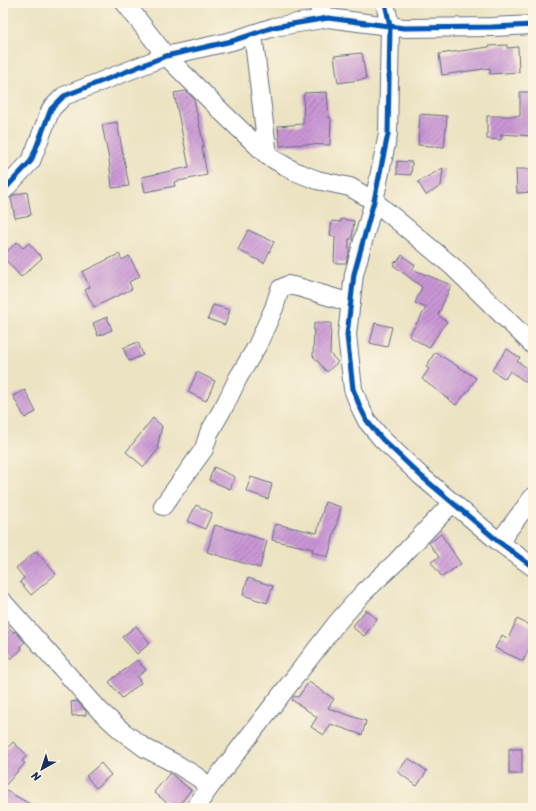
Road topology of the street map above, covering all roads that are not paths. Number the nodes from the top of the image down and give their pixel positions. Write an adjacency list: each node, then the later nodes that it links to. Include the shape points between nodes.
1 (125, 3): 8 (street)
2 (316, 3): 4 (street)
3 (385, 3): 6 (street)
4 (328, 18): 6 (street); 7 (street, via 274,27)
5 (533, 25): 6 (street, via 404,28)
6 (390, 26): 11 (street, via 388,134)
7 (253, 34): 8 (street); 9 (street)
8 (166, 56): 9 (street); 10 (street, via 64,96 51,109 31,161)
9 (268, 156): 11 (street, via 294,171 317,180 350,187)
10 (3, 191)
11 (374, 201): 12 (street, via 354,274); 13 (street, via 452,266)
12 (351, 303): 15 (street, via 347,335 353,389 367,421 421,476); 16 (street, via 288,285 280,289 257,346 238,378 204,449)
13 (533, 344)
14 (533, 497): 17 (street)
15 (453, 502): 17 (street); 20 (street, via 336,624)
16 (163, 506)
17 (499, 542): 18 (street)
18 (533, 567)
19 (3, 602): 20 (street, via 100,711 122,731 145,748 199,778)
20 (209, 788): 21 (street)
21 (195, 808)

